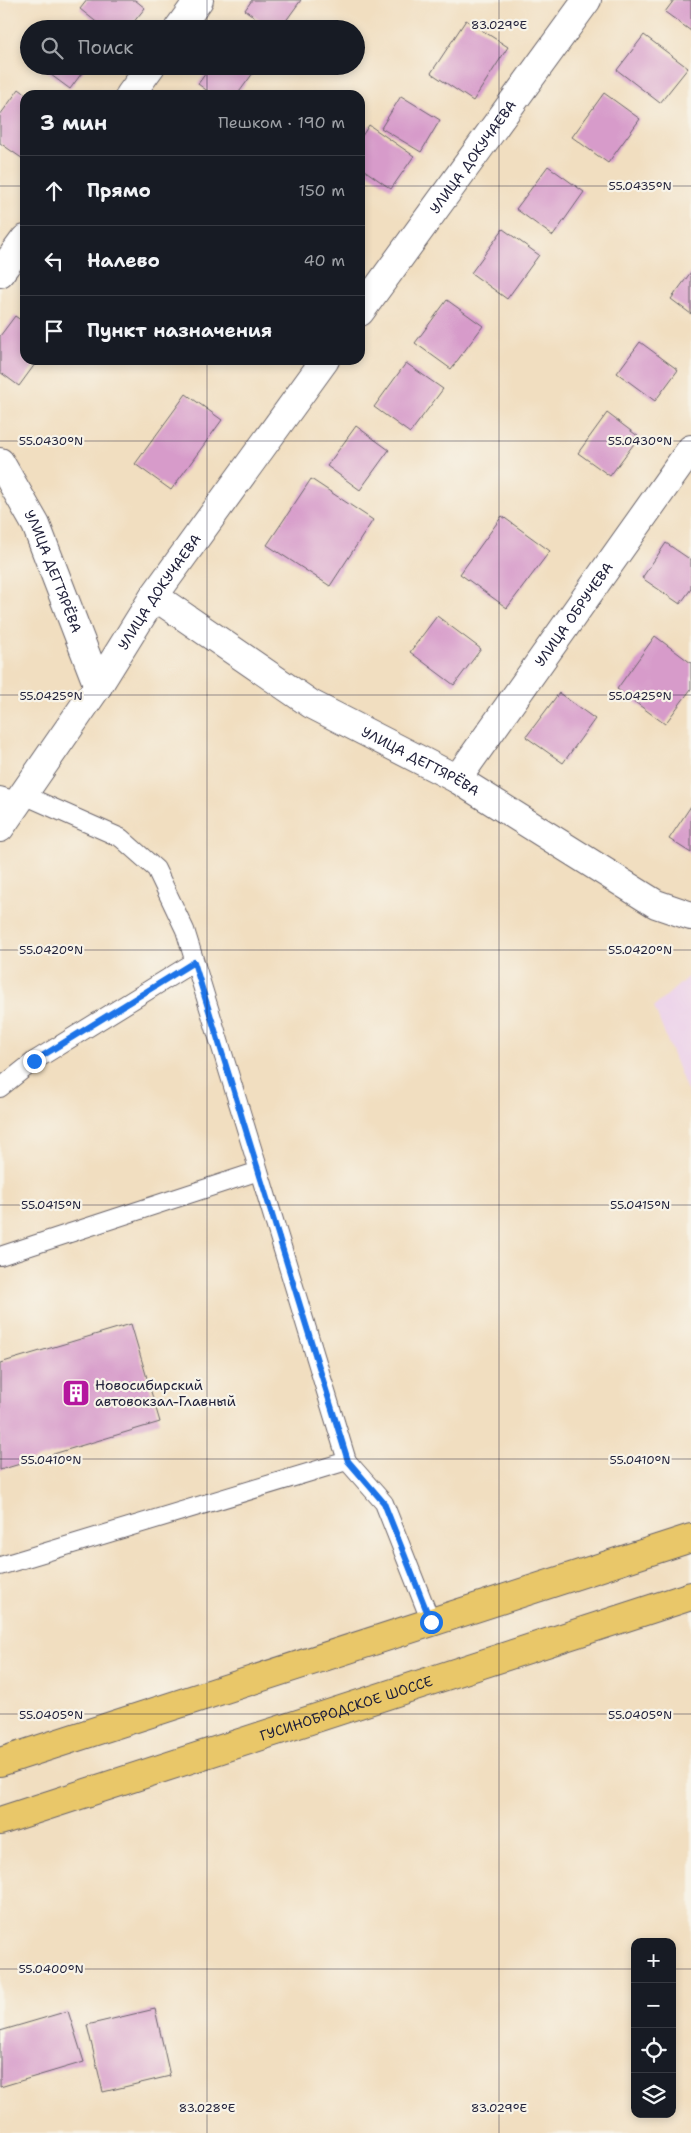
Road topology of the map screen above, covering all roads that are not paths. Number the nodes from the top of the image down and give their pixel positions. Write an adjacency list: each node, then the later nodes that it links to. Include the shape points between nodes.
1 (199, 0): 3 (street)
2 (587, 0): 8 (street, УЛИЦА ДОКУЧАЕВА)
3 (185, 20)
4 (144, 75): 5 (street)
5 (134, 90)
6 (20, 246): 7 (street)
7 (0, 273)
8 (365, 305)
9 (322, 365): 12 (street, УЛИЦА ДОКУЧАЕВА)
10 (691, 449): 14 (street, УЛИЦА ОБРУЧЕВА)
11 (0, 462): 13 (street, УЛИЦА ДЕГТЯРЁВА, via 36,525)
12 (154, 596): 13 (street, УЛИЦА ДОКУЧАЕВА); 14 (street, УЛИЦА ДЕГТЯРЁВА, via 312,704)
13 (98, 686): 15 (street, УЛИЦА ДОКУЧАЕВА)
14 (457, 779): 17 (street, УЛИЦА ДЕГТЯРЁВА, via 656,904)
15 (14, 798): 16 (street, УЛИЦА ДОКУЧАЕВА); 18 (lane, via 121,838 156,869 184,930)
16 (0, 828)
17 (691, 916)
18 (194, 962): 19 (lane, via 34,1061); 20 (lane)
19 (0, 1088)
20 (259, 1171): 21 (lane); 22 (lane)
21 (0, 1256)
22 (348, 1461): 24 (lane); 26 (lane, via 384,1503)
23 (691, 1538): 26 (main road)
24 (0, 1566)
25 (691, 1596): 28 (main road, ГУСИНОБРОДСКОЕ ШОССЕ)
26 (431, 1622): 27 (main road)
27 (0, 1762)
28 (0, 1821)

